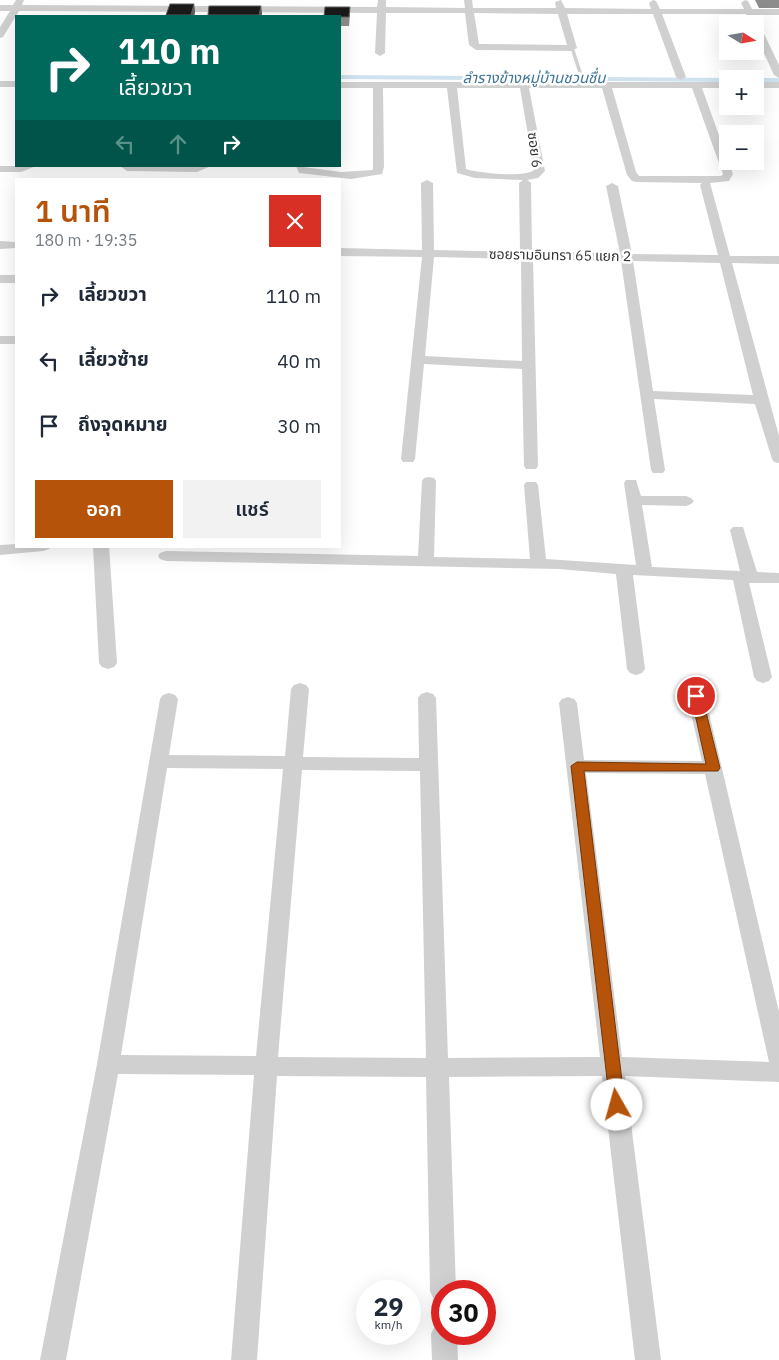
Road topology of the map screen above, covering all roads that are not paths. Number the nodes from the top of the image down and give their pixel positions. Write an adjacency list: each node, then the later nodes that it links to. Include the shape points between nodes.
1 (382, 0): 11 (street)
2 (468, 0): 12 (street)
3 (558, 0): 13 (street)
4 (652, 0): 14 (street)
5 (744, 0): 15 (street)
6 (18, 4): 7 (street); 8 (street); 17 (street)
7 (0, 8)
8 (104, 8): 9 (street)
9 (200, 8): 10 (street)
10 (291, 9): 11 (street)
11 (382, 10): 12 (street); 19 (street)
12 (468, 11): 13 (street); 18 (street, via 474,45)
13 (560, 11): 14 (street); 18 (street)
14 (656, 11): 15 (street); 22 (street)
15 (750, 12): 16 (street); 21 (street)
16 (779, 12)
17 (0, 35)
18 (572, 48): 20 (lane)
19 (380, 53)
20 (580, 72)
21 (779, 75)
22 (681, 77)
23 (0, 84): 24 (street)
24 (15, 84)
25 (341, 85): 26 (street)
26 (378, 85): 31 (street); 38 (street, via 378,172 339,174)
27 (524, 85): 28 (street); 31 (street); 31 (street, ซอย 6, via 540,171 526,177 462,171)
28 (606, 85): 32 (street); 32 (street, via 631,173 636,178 718,180 728,174)
29 (764, 85): 30 (street)
30 (779, 85)
31 (452, 86)
32 (696, 86): 33 (street)
33 (719, 86)
34 (28, 167): 37 (street)
35 (126, 167): 36 (street)
36 (203, 167)
37 (0, 169)
38 (302, 169)
39 (427, 183): 46 (street)
40 (525, 183): 47 (street)
41 (706, 185): 49 (street)
42 (612, 186): 48 (street)
43 (0, 245): 44 (street)
44 (15, 245)
45 (341, 252): 46 (street, ซอยรามอินทรา 65 แยก 2)
46 (428, 253): 47 (street, ซอยรามอินทรา 65 แยก 2); 55 (street)
47 (526, 254): 48 (street, ซอยรามอินทรา 65 แยก 2); 56 (street)
48 (626, 256): 49 (street, ซอยรามอินทรา 65 แยก 2); 57 (street)
49 (726, 259): 50 (street, ซอยรามอินทรา 65 แยก 2); 58 (street)
50 (779, 260)
51 (0, 279): 52 (street)
52 (15, 279)
53 (0, 340): 54 (street)
54 (15, 340)
55 (417, 360): 56 (street); 60 (street)
56 (529, 365): 61 (street)
57 (647, 395): 58 (street); 62 (street)
58 (761, 400): 59 (street)
59 (779, 458)
60 (408, 460)
61 (531, 466)
62 (658, 470)
63 (429, 480): 75 (street)
64 (631, 483): 66 (street)
65 (531, 485): 76 (street)
66 (633, 500): 67 (street); 78 (street)
67 (686, 501)
68 (738, 530): 79 (street)
69 (22, 548): 71 (street)
70 (101, 548): 81 (street)
71 (0, 550)
72 (217, 552): 73 (street); 74 (street)
73 (323, 553): 75 (street)
74 (166, 556)
75 (426, 562): 76 (street)
76 (538, 564): 77 (street)
77 (624, 569): 78 (street); 82 (street)
78 (645, 571): 79 (street)
79 (745, 577): 80 (street); 83 (street)
80 (779, 578)
81 (108, 663)
82 (636, 669)
83 (763, 677)
84 (300, 688): 90 (street)
85 (696, 696): 93 (street)
86 (428, 698): 91 (street)
87 (169, 699): 89 (street)
88 (568, 703): 92 (street)
89 (159, 761): 90 (street); 95 (street)
90 (293, 762): 91 (street); 96 (street)
91 (429, 765): 98 (street)
92 (577, 766): 93 (street); 97 (street)
93 (714, 768): 94 (street)
94 (779, 1060)
95 (108, 1064): 96 (street); 102 (street)
96 (266, 1065): 98 (street); 103 (street)
97 (612, 1066): 98 (street); 99 (street); 105 (street)
98 (438, 1068): 100 (street)
99 (779, 1072)
100 (443, 1280)
101 (444, 1345): 104 (street)
102 (53, 1360)
103 (244, 1360)
104 (444, 1360)
105 (648, 1360)

